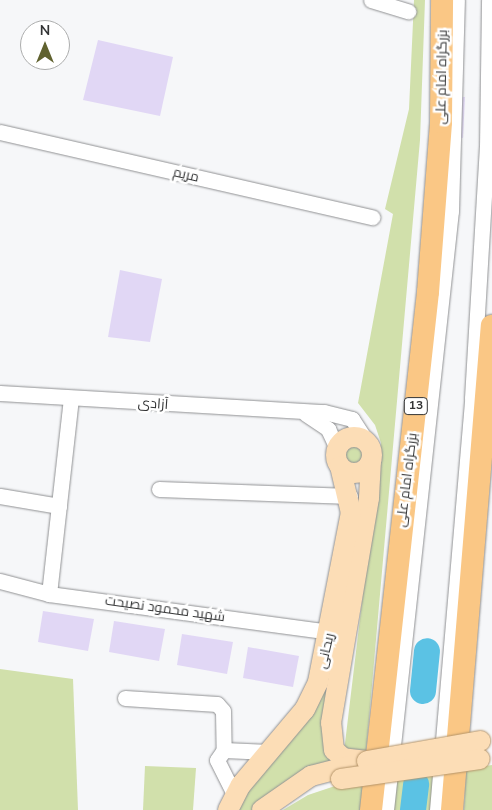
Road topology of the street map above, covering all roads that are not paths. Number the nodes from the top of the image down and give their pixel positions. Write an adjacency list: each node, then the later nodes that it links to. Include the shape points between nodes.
1 (371, 0): 5 (street)
2 (442, 0): 29 (highway, بزرگراه امام علی / 13, via 441,122 431,265)
3 (457, 0): 30 (street, via 451,210)
4 (489, 0): 31 (street, via 487,147 472,398)
5 (408, 11)
6 (0, 132): 7 (street, مریم)
7 (372, 217)
8 (492, 326): 32 (highway)
9 (0, 393): 10 (street, آزادی)
10 (71, 398): 11 (street, آزادی); 17 (street)
11 (306, 414): 12 (street, آزادی, via 324,412 352,419); 13 (street, via 328,429)
12 (369, 453): 13 (main road, via 349,438); 13 (main road, via 356,473); 25 (main road, via 369,498 330,723 334,750 343,758)
13 (338, 457): 16 (main road, ریحانی)
14 (159, 489): 16 (street)
15 (0, 496): 17 (street)
16 (350, 496): 20 (main road, ریحانی)
17 (60, 506): 19 (street)
18 (0, 581): 19 (street, شهید محمود نصیحت)
19 (49, 594): 20 (street, شهید محمود نصیحت)
20 (331, 632): 24 (main road, ریحانی, via 314,693)
21 (125, 698): 23 (street, via 217,704 223,712)
22 (486, 749): 25 (main road, bridge); 28 (main road, bridge, via 341,779 307,791)
23 (224, 750): 24 (street); 26 (street, via 217,760)
24 (269, 752): 26 (main road, ریحانی)
25 (367, 761): 27 (main road, via 311,776)
26 (232, 803)
27 (262, 810)
28 (274, 810)
29 (371, 810)
30 (386, 810)
31 (437, 810)
32 (452, 810)

